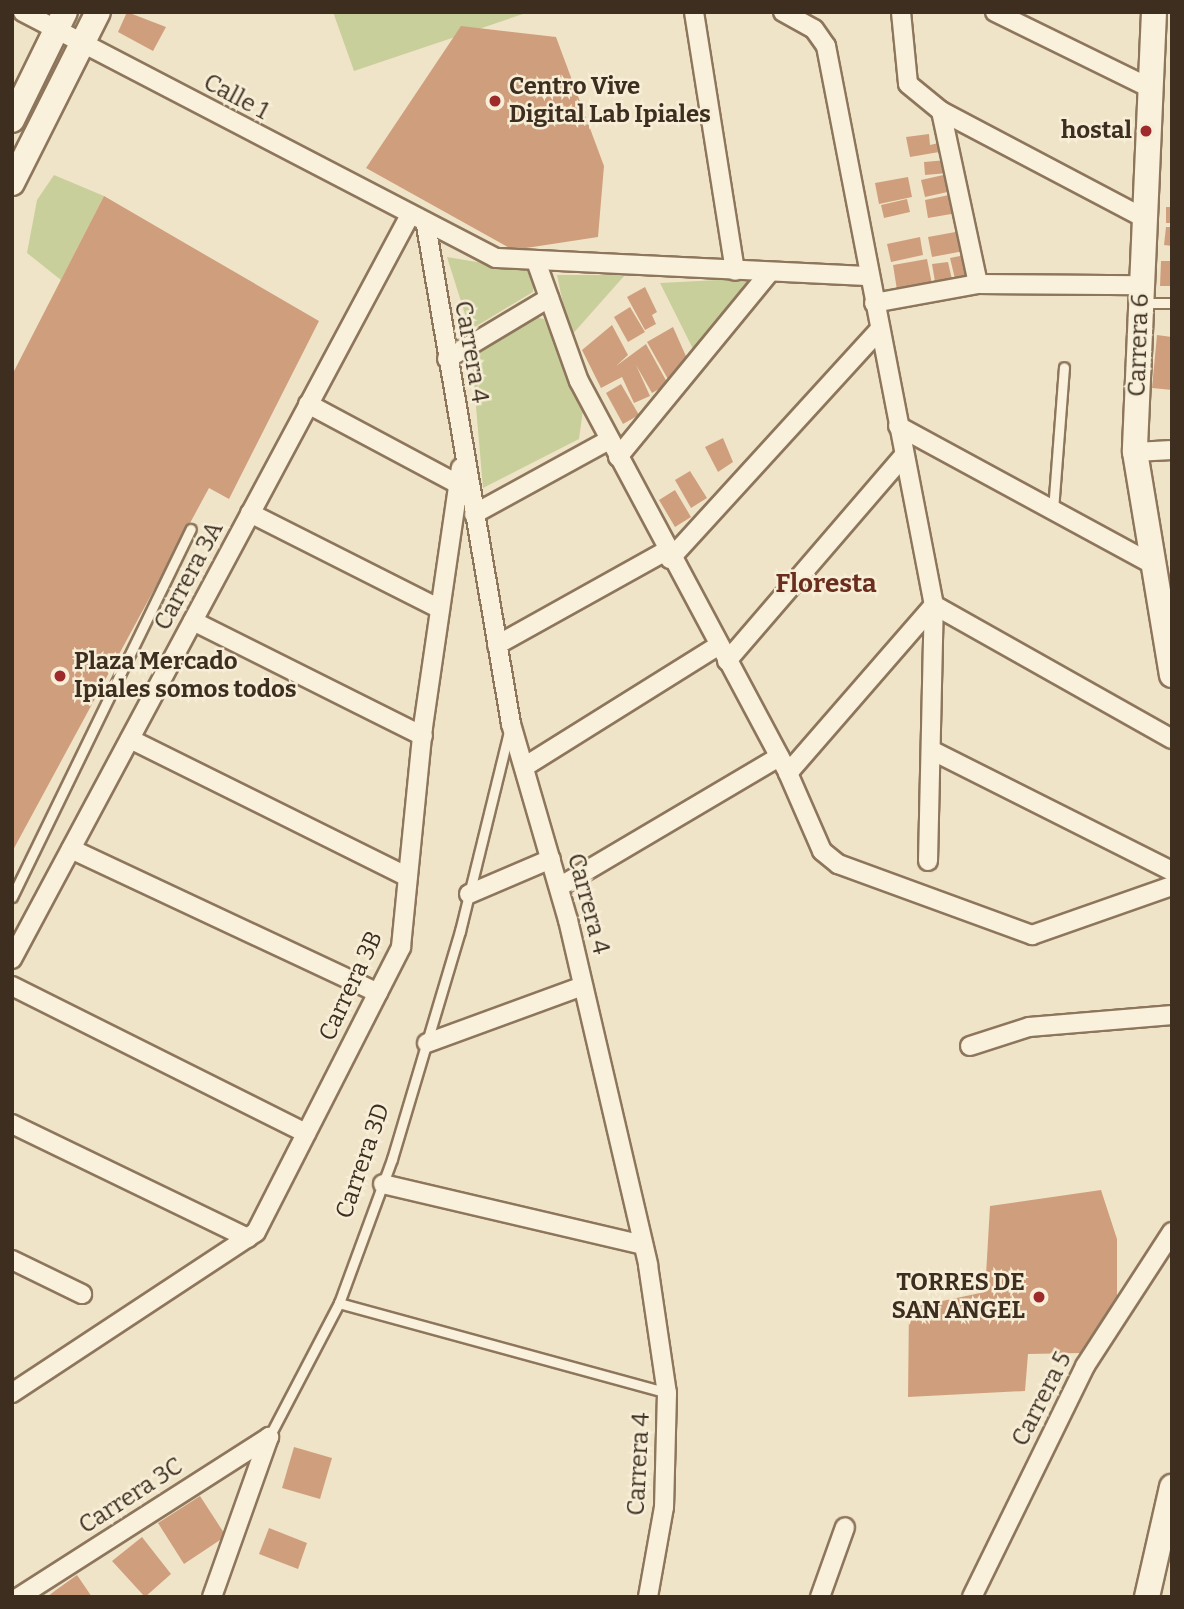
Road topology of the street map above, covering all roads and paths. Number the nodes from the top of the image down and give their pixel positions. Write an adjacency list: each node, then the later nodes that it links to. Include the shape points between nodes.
1 (23, 12): 8 (street, Calle 1)
2 (98, 12): 9 (main road)
3 (694, 12): 18 (street)
4 (783, 12): 20 (street, via 814,29 826,46)
5 (901, 12): 11 (street, via 908,85)
6 (995, 12): 10 (street)
7 (1154, 12): 10 (main road, Carrera 6)
8 (60, 21): 9 (street, Calle 1); 12 (main road)
9 (82, 43): 13 (main road); 14 (street, Calle 1)
10 (1150, 88): 15 (main road, Carrera 6)
11 (941, 111): 15 (street); 21 (street)
12 (12, 120)
13 (12, 183)
14 (409, 216): 16 (street, Calle 1); 29 (street, Carrera 3A)
15 (1142, 217): 22 (main road, Carrera 6)
16 (426, 225): 17 (street, Calle 1, via 496,258); 27 (street, Carrera 4)
17 (537, 264): 18 (street, Calle 1); 23 (street)
18 (735, 271): 19 (street, Calle 1)
19 (770, 272): 20 (street, Calle 1); 36 (street)
20 (868, 276): 24 (street)
21 (978, 284): 22 (street); 24 (street)
22 (1141, 294): 25 (lane); 34 (main road, Carrera 6)
23 (549, 298): 27 (street); 31 (street)
24 (874, 303): 26 (street)
25 (1172, 303)
26 (879, 330): 30 (street); 42 (street)
27 (447, 359): 32 (street, Carrera 4)
28 (1064, 368): 38 (lane)
29 (309, 404): 37 (street); 39 (street, Carrera 3A)
30 (898, 426): 35 (street); 38 (street)
31 (609, 440): 36 (street); 40 (street)
32 (463, 450): 37 (street, Carrera 3B); 40 (street, Carrera 4)
33 (1172, 450): 34 (street)
34 (1135, 452): 43 (main road, Carrera 6)
35 (904, 455): 44 (street); 49 (street)
36 (618, 457): 42 (street)
37 (458, 484): 45 (street, Carrera 3B)
38 (1053, 510): 43 (street)
39 (250, 513): 45 (street); 46 (street, Carrera 3A)
40 (474, 514): 48 (street, Carrera 4)
41 (191, 529): 67 (lane)
42 (668, 555): 48 (street); 49 (street)
43 (1149, 562): 47 (main road, Carrera 6)
44 (934, 606): 54 (street); 55 (street); 58 (street)
45 (440, 609): 52 (street, Carrera 3B)
46 (193, 621): 52 (street); 53 (street, Carrera 3A)
47 (1167, 626): 50 (main road, Carrera 6)
48 (497, 645): 51 (street, Carrera 4)
49 (723, 654): 56 (street); 57 (street)
50 (1172, 675)
51 (511, 724): 57 (street, Carrera 4); 66 (lane, Carrera 3D)
52 (423, 736): 63 (street, Carrera 3B)
53 (130, 739): 59 (street, Carrera 3A); 63 (street)
54 (1172, 739)
55 (931, 750): 61 (street); 62 (street)
56 (779, 757): 58 (street); 65 (street)
57 (523, 767): 60 (street, Carrera 4)
58 (788, 773): 64 (street, via 814,837 838,864 1012,931 1051,932)
59 (71, 849): 68 (street, Carrera 3A); 71 (street)
60 (551, 859): 65 (street, Carrera 4); 66 (street)
61 (929, 861)
62 (1172, 871)
63 (408, 877): 71 (street, Carrera 3B, via 401,947)
64 (1172, 886)
65 (559, 887): 69 (street, Carrera 4)
66 (470, 894): 73 (lane, Carrera 3D)
67 (12, 897)
68 (12, 959)
69 (583, 985): 73 (street); 80 (street, Carrera 4)
70 (12, 986): 76 (street)
71 (378, 993): 76 (street, Carrera 3B)
72 (1172, 1015): 74 (street, via 1029,1027)
73 (427, 1043): 77 (lane, Carrera 3D)
74 (970, 1046)
75 (12, 1124): 79 (street)
76 (306, 1133): 79 (street, Carrera 3B)
77 (383, 1184): 80 (street); 84 (lane, Carrera 3D)
78 (1172, 1232): 81 (street, Carrera 5)
79 (248, 1238): 86 (street, Carrera 3B)
80 (643, 1245): 85 (street, Carrera 4)
81 (1165, 1250): 94 (street, Carrera 5, via 1085,1366)
82 (12, 1260): 83 (street)
83 (82, 1294)
84 (339, 1303): 85 (lane); 87 (lane, Carrera 3D)
85 (667, 1392): 92 (street, Carrera 4, via 664,1507)
86 (12, 1393)
87 (269, 1437): 90 (street, Carrera 3C); 91 (street, Carrera 3D)
88 (1172, 1487): 95 (main road)
89 (845, 1527): 93 (street)
90 (19, 1597)
91 (212, 1597)
92 (648, 1597)
93 (820, 1597)
94 (972, 1597)
95 (1147, 1597)

